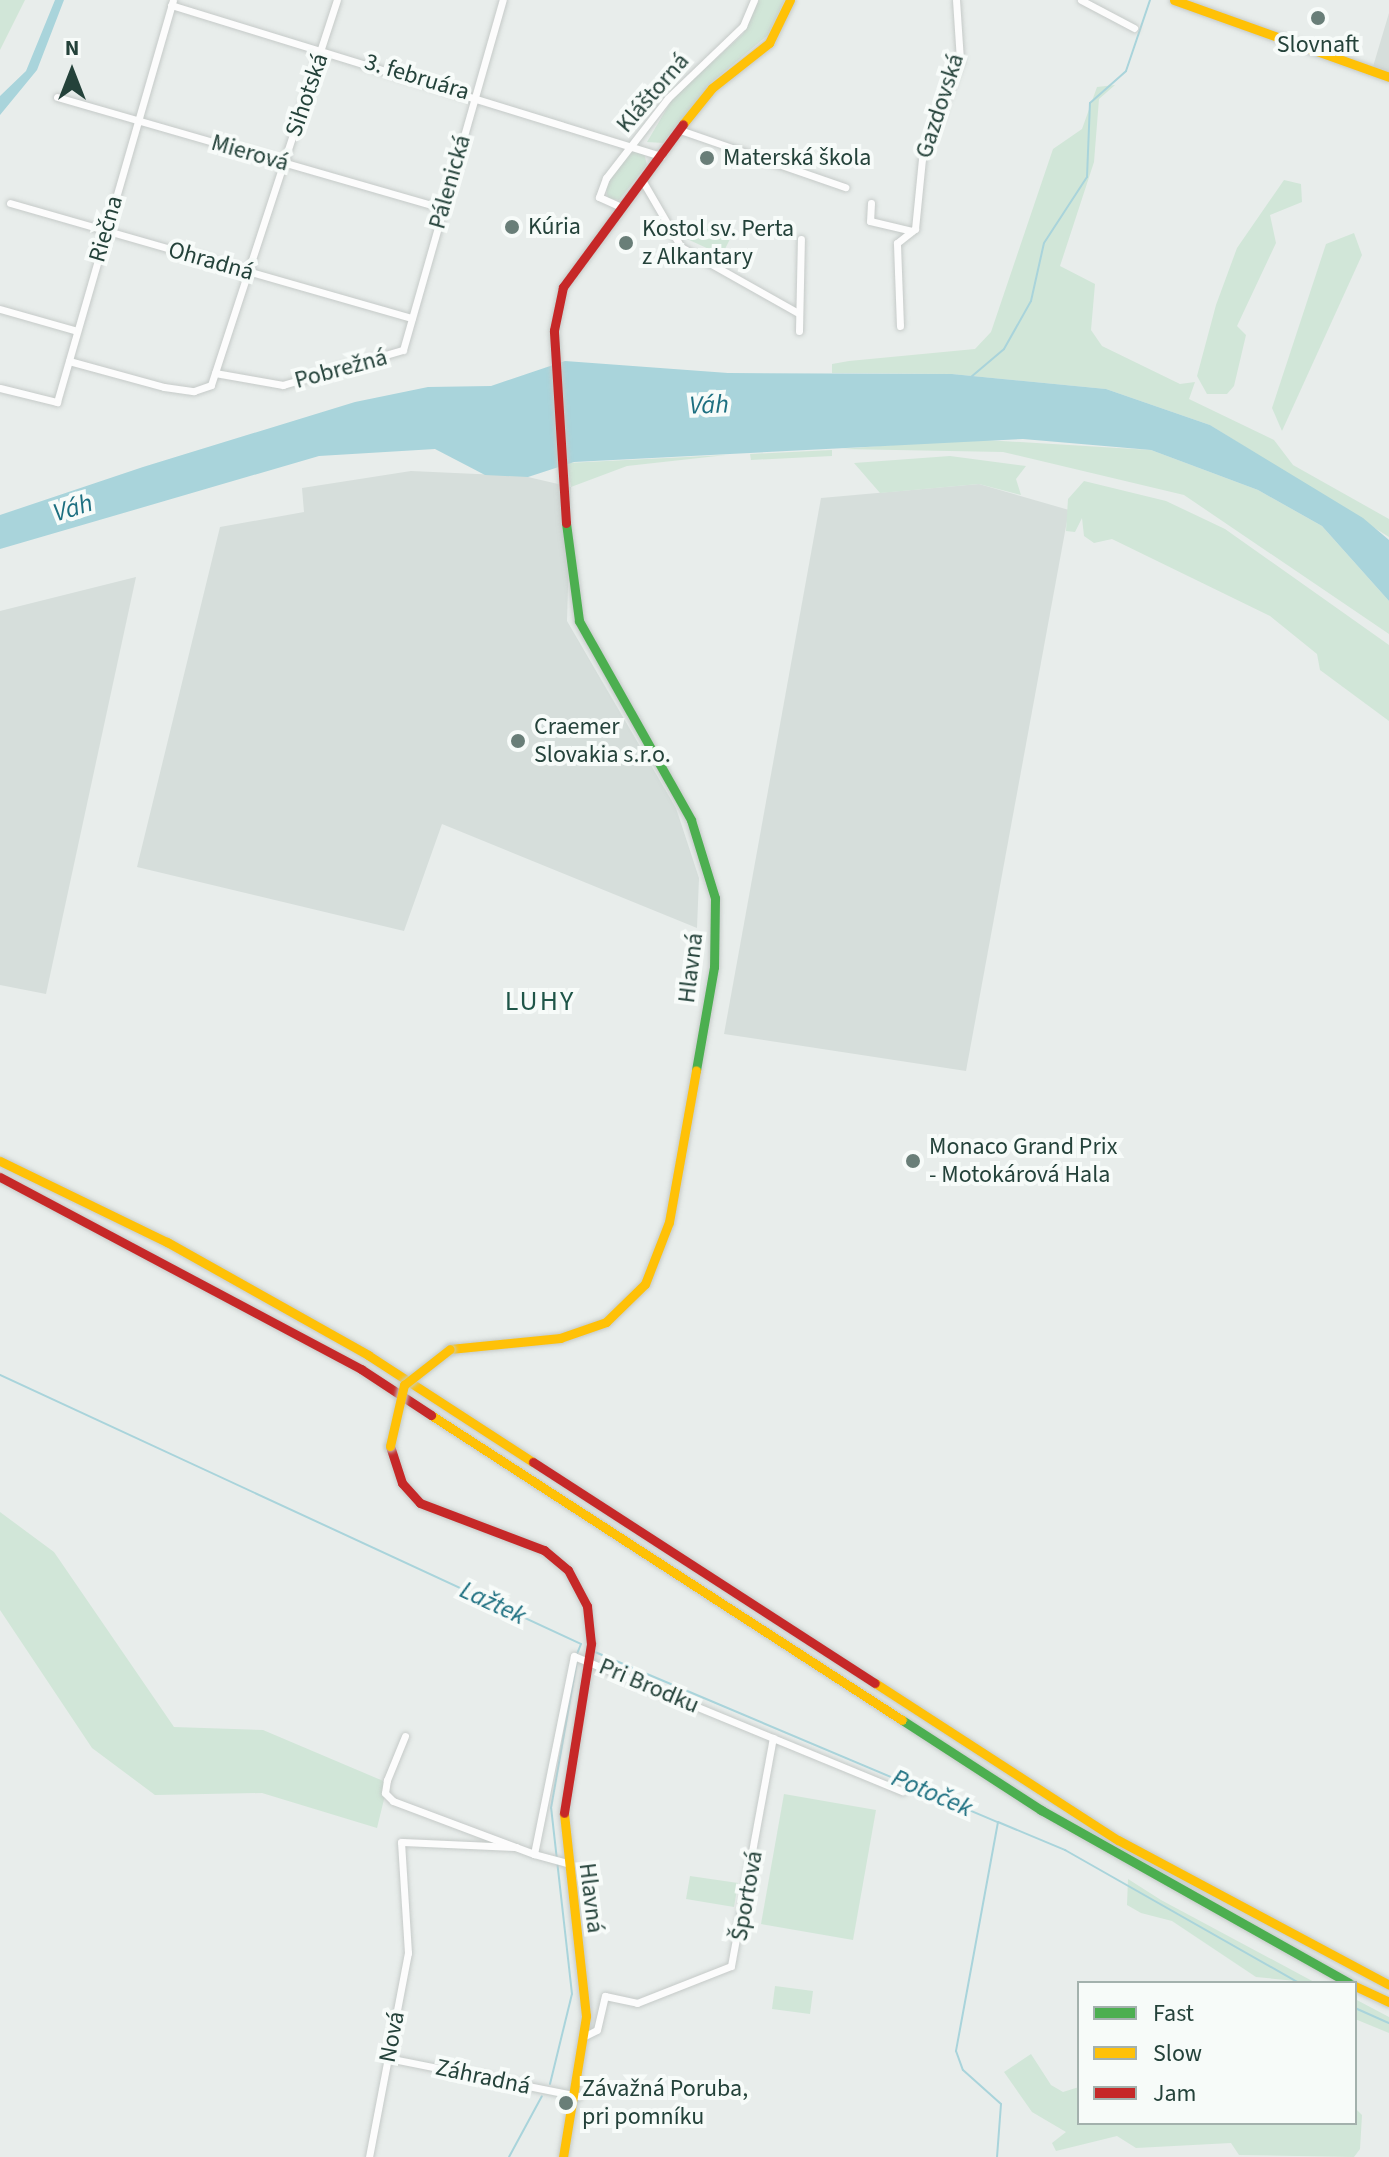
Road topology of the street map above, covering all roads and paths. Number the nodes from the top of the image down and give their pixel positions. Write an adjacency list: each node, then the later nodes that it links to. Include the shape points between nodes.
1 (337, 0): 10 (street, Sihotská)
2 (503, 0): 12 (street, Pálenická)
3 (754, 0): 16 (street, Kláštorná, via 743,26)
4 (790, 0): 15 (main road, Kláštorná, via 769,43 712,88)
5 (956, 0): 25 (street, Gazdovská, via 960,60 922,159)
6 (1081, 0): 9 (street)
7 (1174, 0): 11 (main road)
8 (172, 3): 10 (street, 3. februára); 14 (street, Riečna)
9 (1134, 28)
10 (323, 50): 12 (street, 3. februára); 18 (street, Sihotská)
11 (1389, 77)
12 (475, 95): 16 (street, 3. februára); 24 (street, Pálenická)
13 (57, 97): 14 (street, Mierová)
14 (138, 120): 18 (street, Mierová); 26 (street, Riečna)
15 (680, 130): 17 (main road, Kláštorná); 20 (street)
16 (635, 142): 17 (street, 3. februára); 23 (street, Kláštorná, via 600,191 604,202)
17 (661, 156): 19 (main road, Kláštorná)
18 (284, 163): 24 (street, Mierová); 28 (street, Sihotská)
19 (642, 180): 23 (main road, Kláštorná); 30 (street, via 681,247)
20 (845, 187)
21 (10, 203): 26 (street, Ohradná)
22 (871, 203): 25 (street, via 870,221)
23 (619, 206): 35 (main road, Kláštorná, via 563,287)
24 (442, 208): 31 (street, Pálenická)
25 (912, 231): 32 (street, Gazdovská, via 897,246)
26 (106, 232): 28 (street, Ohradná); 33 (street, Riečna)
27 (801, 239): 30 (street)
28 (248, 271): 31 (street, Ohradná); 37 (street, Sihotská)
29 (0, 309): 33 (street)
30 (798, 313): 34 (street)
31 (412, 318): 37 (street, Pobrežná, via 401,353 318,379 268,385)
32 (900, 326)
33 (77, 331): 36 (street, Riečna)
34 (799, 331)
35 (554, 354): 41 (main road, Hlavná, bridge, via 581,627 699,838 716,905 714,967 669,1222 645,1284 613,1318 587,1332 450,1349 404,1385 390,1446 402,1483 420,1503 452,1521 528,1542 562,1564 585,1597 591,1644)
36 (69, 361): 37 (street, via 194,391 208,387); 38 (street, Riečna, via 57,402)
37 (215, 373)
38 (0, 388)
39 (0, 1161): 49 (main road, via 179,1248 368,1355 1106,1833)
40 (0, 1177): 48 (main road, via 361,1369 1053,1817)
41 (587, 1659): 43 (street, Pri Brodku); 46 (street, Pri Brodku, via 574,1656); 47 (main road, Hlavná, via 563,1802)
42 (405, 1736): 45 (street, via 385,1793 407,1809)
43 (773, 1738): 44 (street, Pri Brodku); 52 (street, Športová, via 735,1958 726,1972 637,2003 605,1996 597,2030)
44 (902, 1791)
45 (516, 1847): 46 (street); 53 (street, Nová, via 401,1842 409,1916)
46 (534, 1854): 47 (street)
47 (559, 1864): 52 (main road, Hlavná)
48 (1345, 1981)
49 (1389, 1985)
50 (1357, 1987): 51 (main road)
51 (1389, 2002)
52 (585, 2036): 54 (main road, Hlavná)
53 (388, 2058): 54 (street, Záhradná); 55 (street, Nová)
54 (578, 2096): 56 (main road, Hlavná)
55 (369, 2157)
56 (563, 2157)

